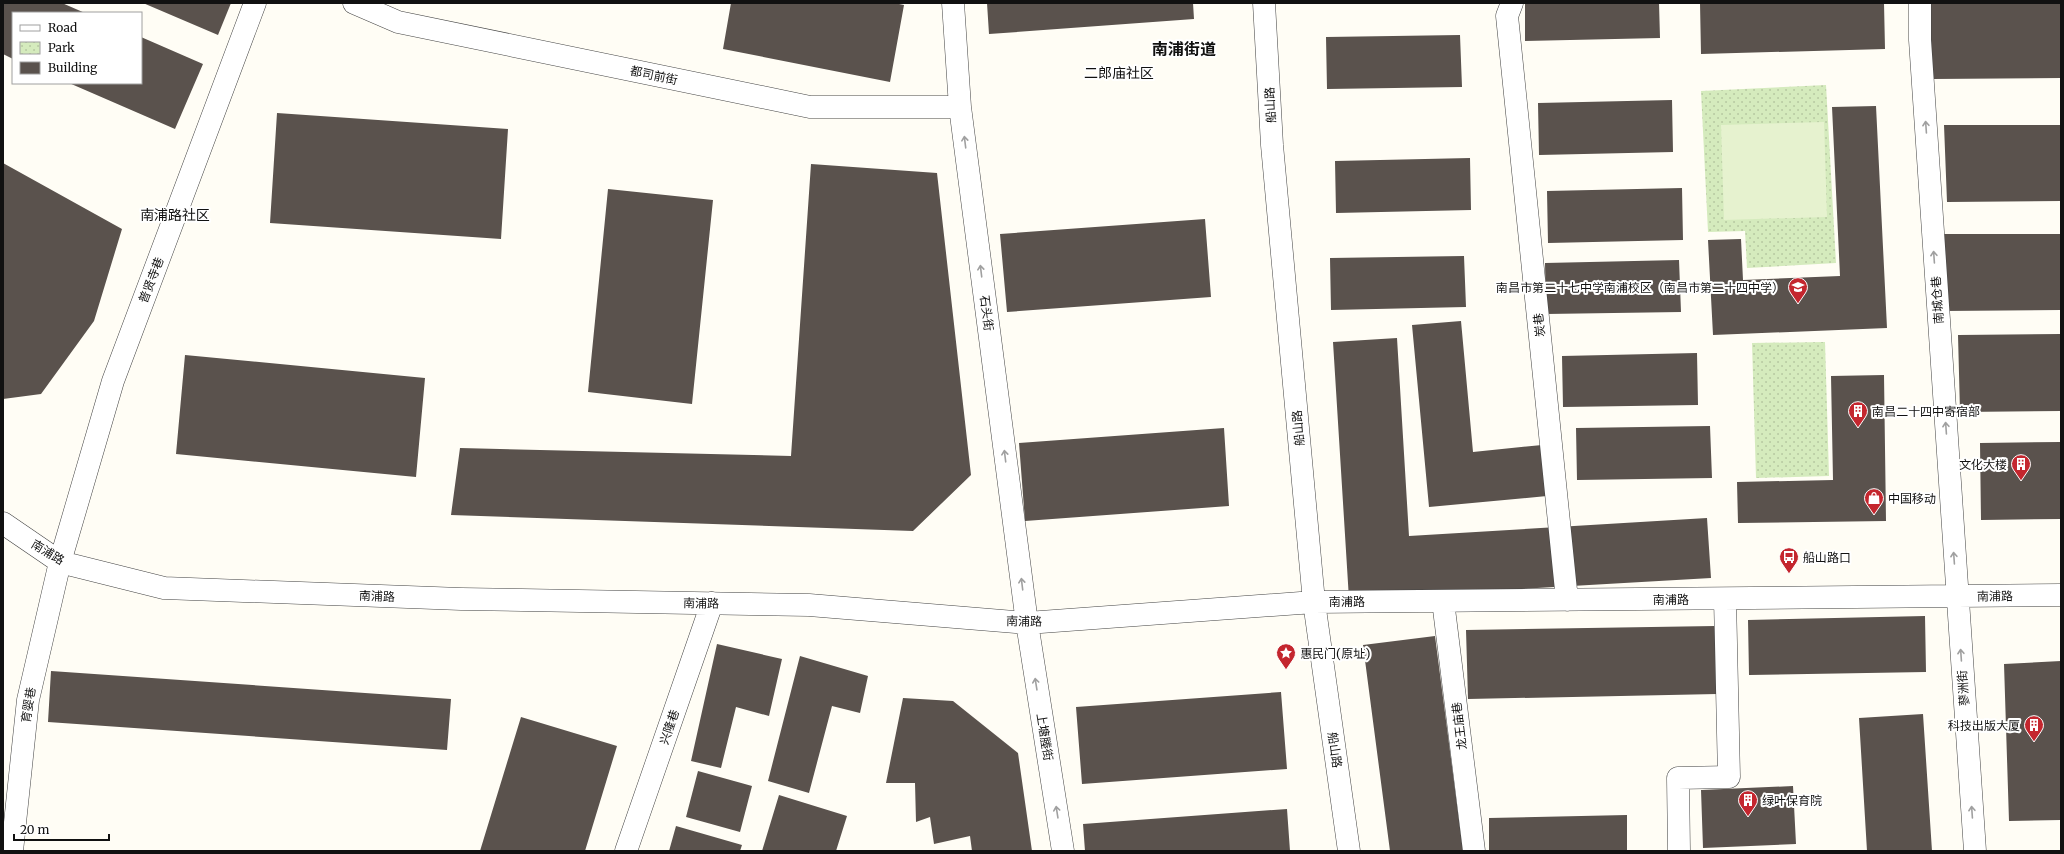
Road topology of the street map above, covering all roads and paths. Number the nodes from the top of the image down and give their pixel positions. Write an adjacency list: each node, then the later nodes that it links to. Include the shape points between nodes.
1 (255, 3): 9 (street, 普贤寺巷, via 113,381)
2 (354, 3): 7 (street, 都司前街, via 398,22 810,107)
3 (953, 3): 7 (street, 石头街)
4 (1264, 3): 15 (street, 船山路, via 1272,145)
5 (1512, 3): 13 (street, 炭巷, via 1507,16)
6 (1920, 3): 11 (street, 南城仓巷, one-way to 6, via 1920,40)
7 (960, 107): 17 (street, 石头街, one-way to 7)
8 (3, 523): 9 (street, 南浦路)
9 (60, 562): 16 (street, 南浦路, via 164,588 461,599); 18 (street, 育婴巷, via 28,700)
10 (2061, 595): 11 (street, 南浦路)
11 (1957, 597): 12 (street, 南浦路); 24 (street, 蓼洲街, one-way to 11)
12 (1725, 599): 13 (street, 南浦路); 23 (street, via 1729,777 1678,778)
13 (1567, 600): 14 (street, 南浦路)
14 (1443, 601): 15 (street, 南浦路); 22 (street, 龙王庙巷)
15 (1314, 602): 17 (street, 南浦路); 21 (street, 船山路)
16 (712, 603): 17 (street, 南浦路, via 809,605); 19 (street, 兴隆巷)
17 (1027, 623): 20 (street, 上塘塍街, one-way to 17)
18 (12, 851)
19 (626, 851)
20 (1063, 851)
21 (1349, 851)
22 (1474, 851)
23 (1679, 851)
24 (1975, 851)

